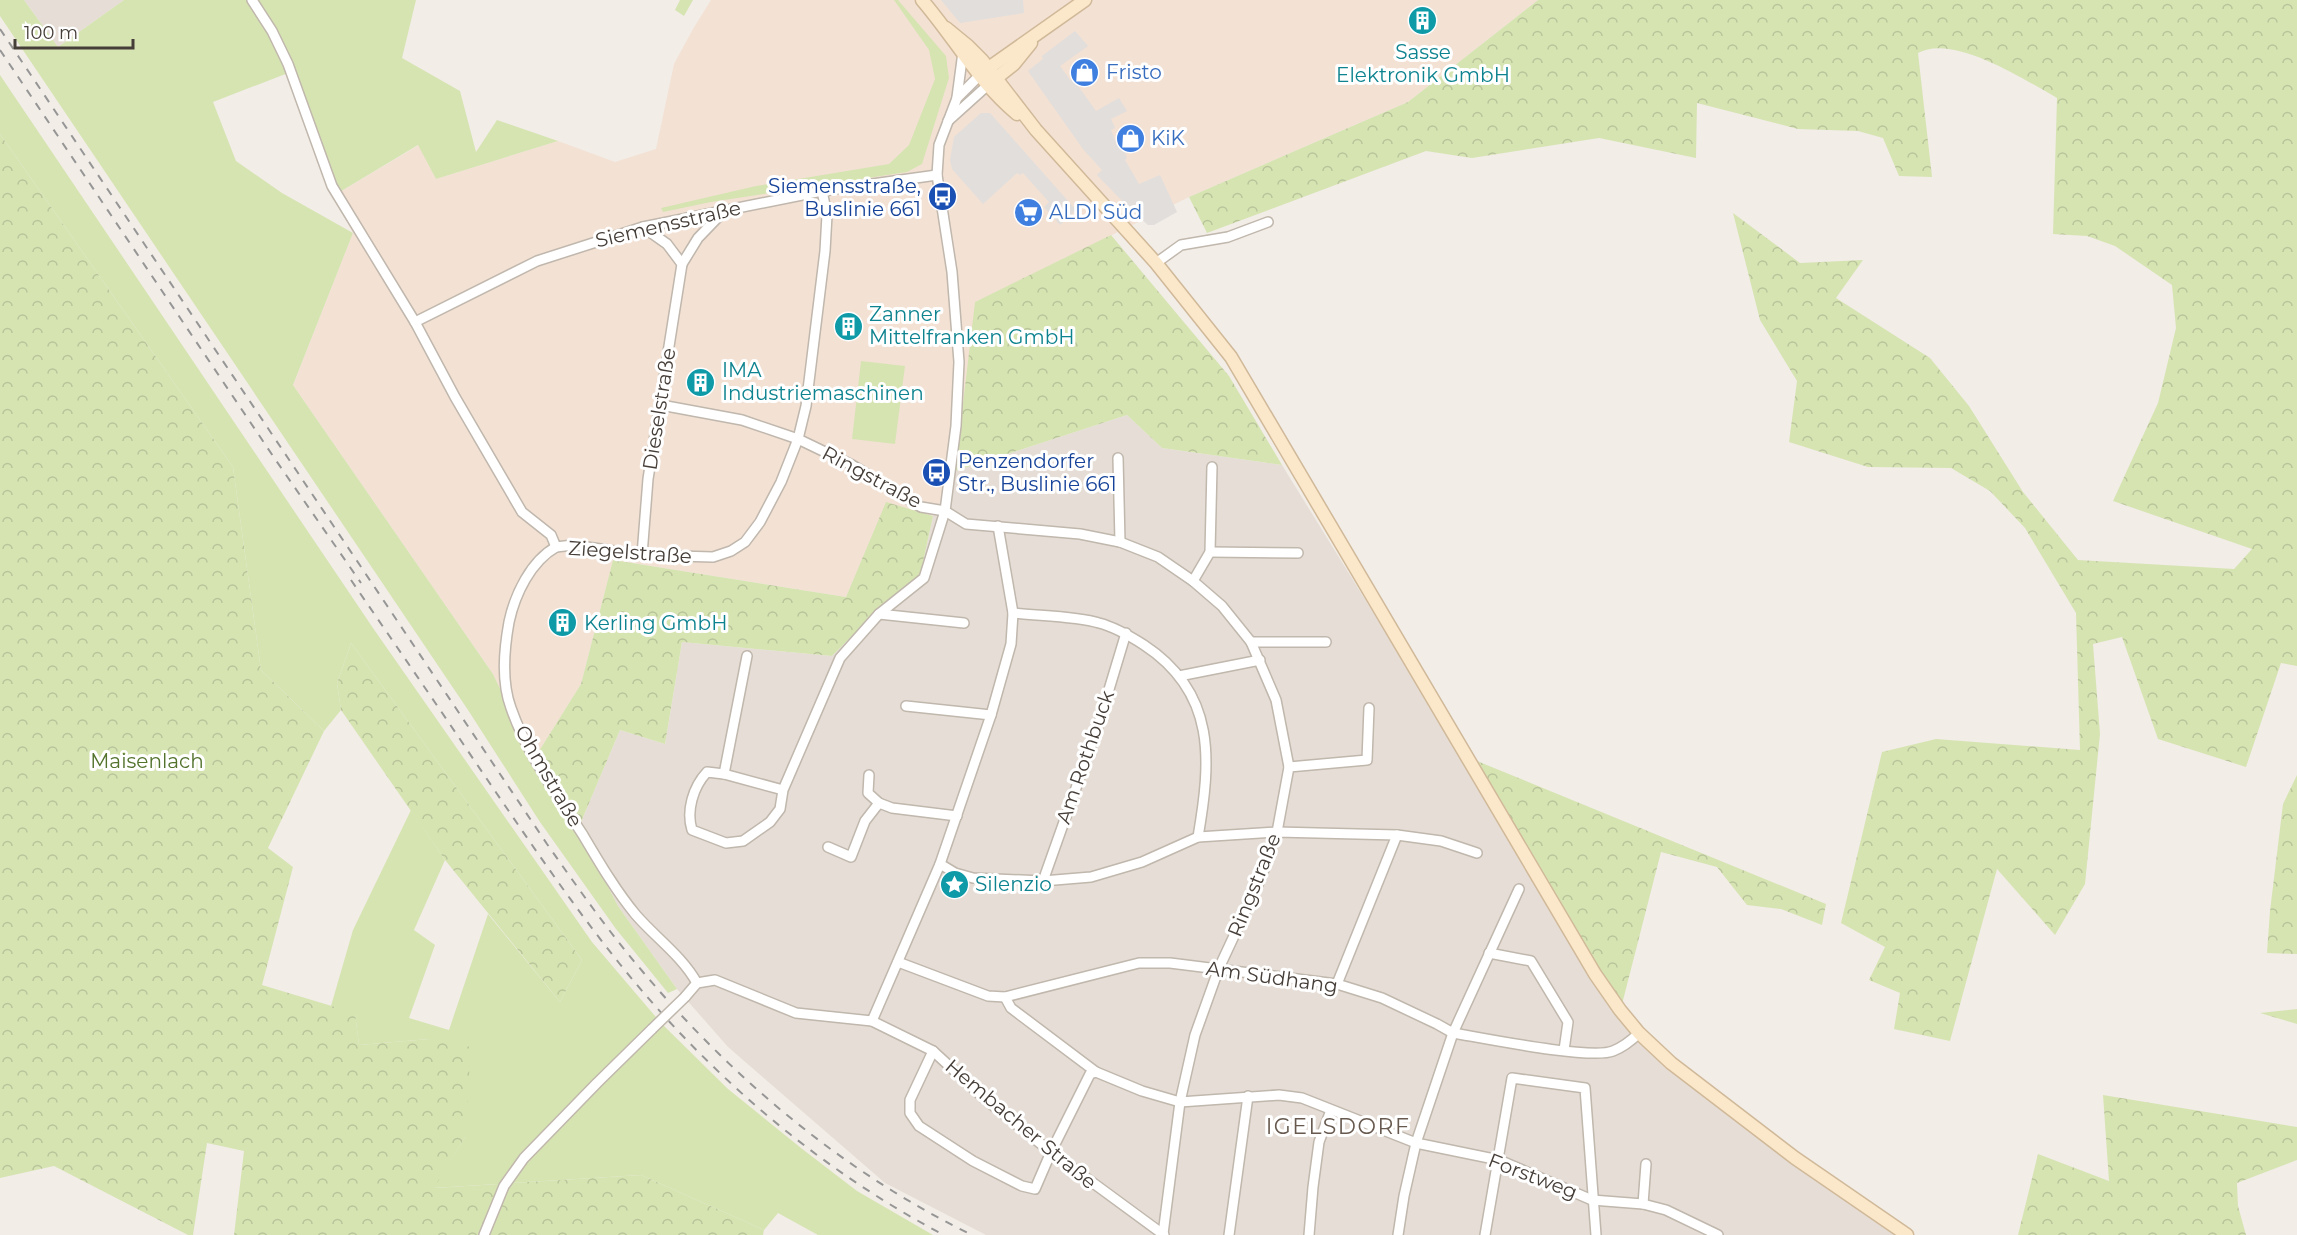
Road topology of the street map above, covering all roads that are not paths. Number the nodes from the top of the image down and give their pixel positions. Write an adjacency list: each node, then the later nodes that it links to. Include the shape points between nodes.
1 (252, 0): 16 (street, Ziegelstraße, via 288,64 332,186)
2 (922, 0): 4 (main road)
3 (1085, 0): 6 (main road)
4 (946, 28): 5 (main road); 6 (main road, via 968,46)
5 (963, 52): 6 (main road); 7 (street)
6 (988, 76): 7 (street); 8 (street); 14 (main road)
7 (957, 98): 8 (street)
8 (946, 123): 9 (street, via 939,145)
9 (937, 175): 10 (street, Siemensstraße); 21 (street, via 959,362 956,426)
10 (822, 191): 11 (street, Siemensstraße); 18 (street, Ziegelstraße, via 827,215 825,251 806,406)
11 (726, 210): 13 (street, Siemensstraße); 15 (street, Dieselstraße, via 698,238)
12 (1268, 222): 14 (street, via 1228,237 1180,245)
13 (643, 227): 15 (street, via 667,244); 16 (street, Siemensstraße, via 537,261)
14 (1156, 263): 63 (main road, via 1231,357 1595,974)
15 (682, 264): 17 (street, Dieselstraße)
16 (415, 322): 24 (street, Ziegelstraße, via 522,512 551,535)
17 (661, 405): 18 (street, Ringstraße, via 742,420); 27 (street, Dieselstraße, via 648,479)
18 (798, 440): 21 (street, Ringstraße, via 852,465 921,507); 27 (street, Ziegelstraße, via 766,512 745,542 713,557)
19 (1118, 458): 23 (street)
20 (1212, 467): 25 (street)
21 (945, 511): 22 (street, Ringstraße, via 966,524); 30 (street, via 924,578)
22 (998, 526): 23 (street, Ringstraße); 29 (street)
23 (1120, 542): 28 (street, Ringstraße, via 1158,557)
24 (556, 548): 27 (street, Ziegelstraße, via 573,545); 58 (street, Ohmstraße, via 533,566 512,606 504,671 511,707 538,766 596,856 636,914 688,967)
25 (1210, 552): 26 (street); 28 (street)
26 (1298, 553)
27 (642, 555)
28 (1193, 581): 33 (street, Ringstraße, via 1222,606)
29 (1013, 613): 32 (street, via 1098,622); 40 (street, via 1011,644)
30 (879, 614): 31 (street); 44 (street, via 840,658)
31 (964, 623)
32 (1126, 633): 37 (street, via 1156,653); 53 (street, Am Rothbuck)
33 (1251, 642): 34 (street); 36 (street, Ringstraße)
34 (1326, 642)
35 (747, 656): 42 (street)
36 (1260, 660): 37 (street); 41 (street, Ringstraße, via 1276,700)
37 (1179, 676): 49 (street, via 1198,708 1206,742 1206,787)
38 (906, 706): 40 (street)
39 (1369, 708): 41 (street, via 1367,760)
40 (991, 715): 46 (street)
41 (1289, 767): 47 (street, Ringstraße)
42 (723, 774): 44 (street); 44 (street, via 707,772 701,778 688,817 692,830 726,843 743,841 770,822 780,808)
43 (869, 775): 45 (street, via 868,793)
44 (783, 790)
45 (879, 803): 46 (street); 50 (street, via 865,821 850,857)
46 (957, 816): 52 (street)
47 (1277, 832): 48 (street); 49 (street); 57 (street, Ringstraße, via 1261,878)
48 (1397, 835): 51 (street, via 1441,841); 59 (street)
49 (1198, 837): 53 (street, via 1142,862 1091,877)
50 (828, 847)
51 (1477, 853)
52 (940, 864): 53 (street, via 973,878); 56 (street)
53 (1043, 881)
54 (1519, 889): 55 (street)
55 (1489, 953): 62 (street); 64 (street, via 1531,961 1568,1022)
56 (898, 962): 60 (street, Am Südhang, via 988,996); 61 (street)
57 (1219, 968): 59 (street, Am Südhang); 60 (street, Am Südhang, via 1139,963); 68 (street, Ringstraße, via 1196,1035)
58 (697, 983): 61 (street, via 715,980 795,1013); 76 (street, bridge, via 524,1158 504,1186)
59 (1337, 984): 62 (street, Am Südhang, via 1382,998)
60 (1005, 996): 66 (street, via 1011,1008)
61 (872, 1021): 65 (street, Hembacher Straße)
62 (1453, 1033): 64 (street, Am Südhang); 70 (street)
63 (1640, 1033): 64 (street, Am Südhang, via 1612,1052); 84 (main road, via 1671,1064)
64 (1564, 1050)
65 (933, 1051): 71 (street, Hembacher Straße); 71 (street, via 910,1100 910,1113 919,1126 973,1161 1035,1189)
66 (1096, 1072): 68 (street); 71 (street, via 1090,1074)
67 (1248, 1096): 68 (street, Forstweg); 69 (street, Forstweg, via 1302,1098); 78 (street)
68 (1180, 1102): 77 (street, Ringstraße)
69 (1331, 1110): 70 (street, Forstweg); 79 (street, via 1319,1142)
70 (1416, 1143): 72 (street, Forstweg); 80 (street)
71 (1051, 1152): 77 (street, Hembacher Straße)
72 (1499, 1160): 74 (street, Forstweg); 74 (street, via 1512,1078 1585,1088); 81 (street)
73 (1646, 1164): 75 (street)
74 (1592, 1200): 75 (street, Forstweg); 82 (street)
75 (1643, 1204): 83 (street, Forstweg, via 1666,1210)
76 (484, 1235)
77 (1163, 1235)
78 (1229, 1235)
79 (1310, 1235)
80 (1398, 1235)
81 (1485, 1235)
82 (1596, 1235)
83 (1718, 1235)
84 (1907, 1235)

